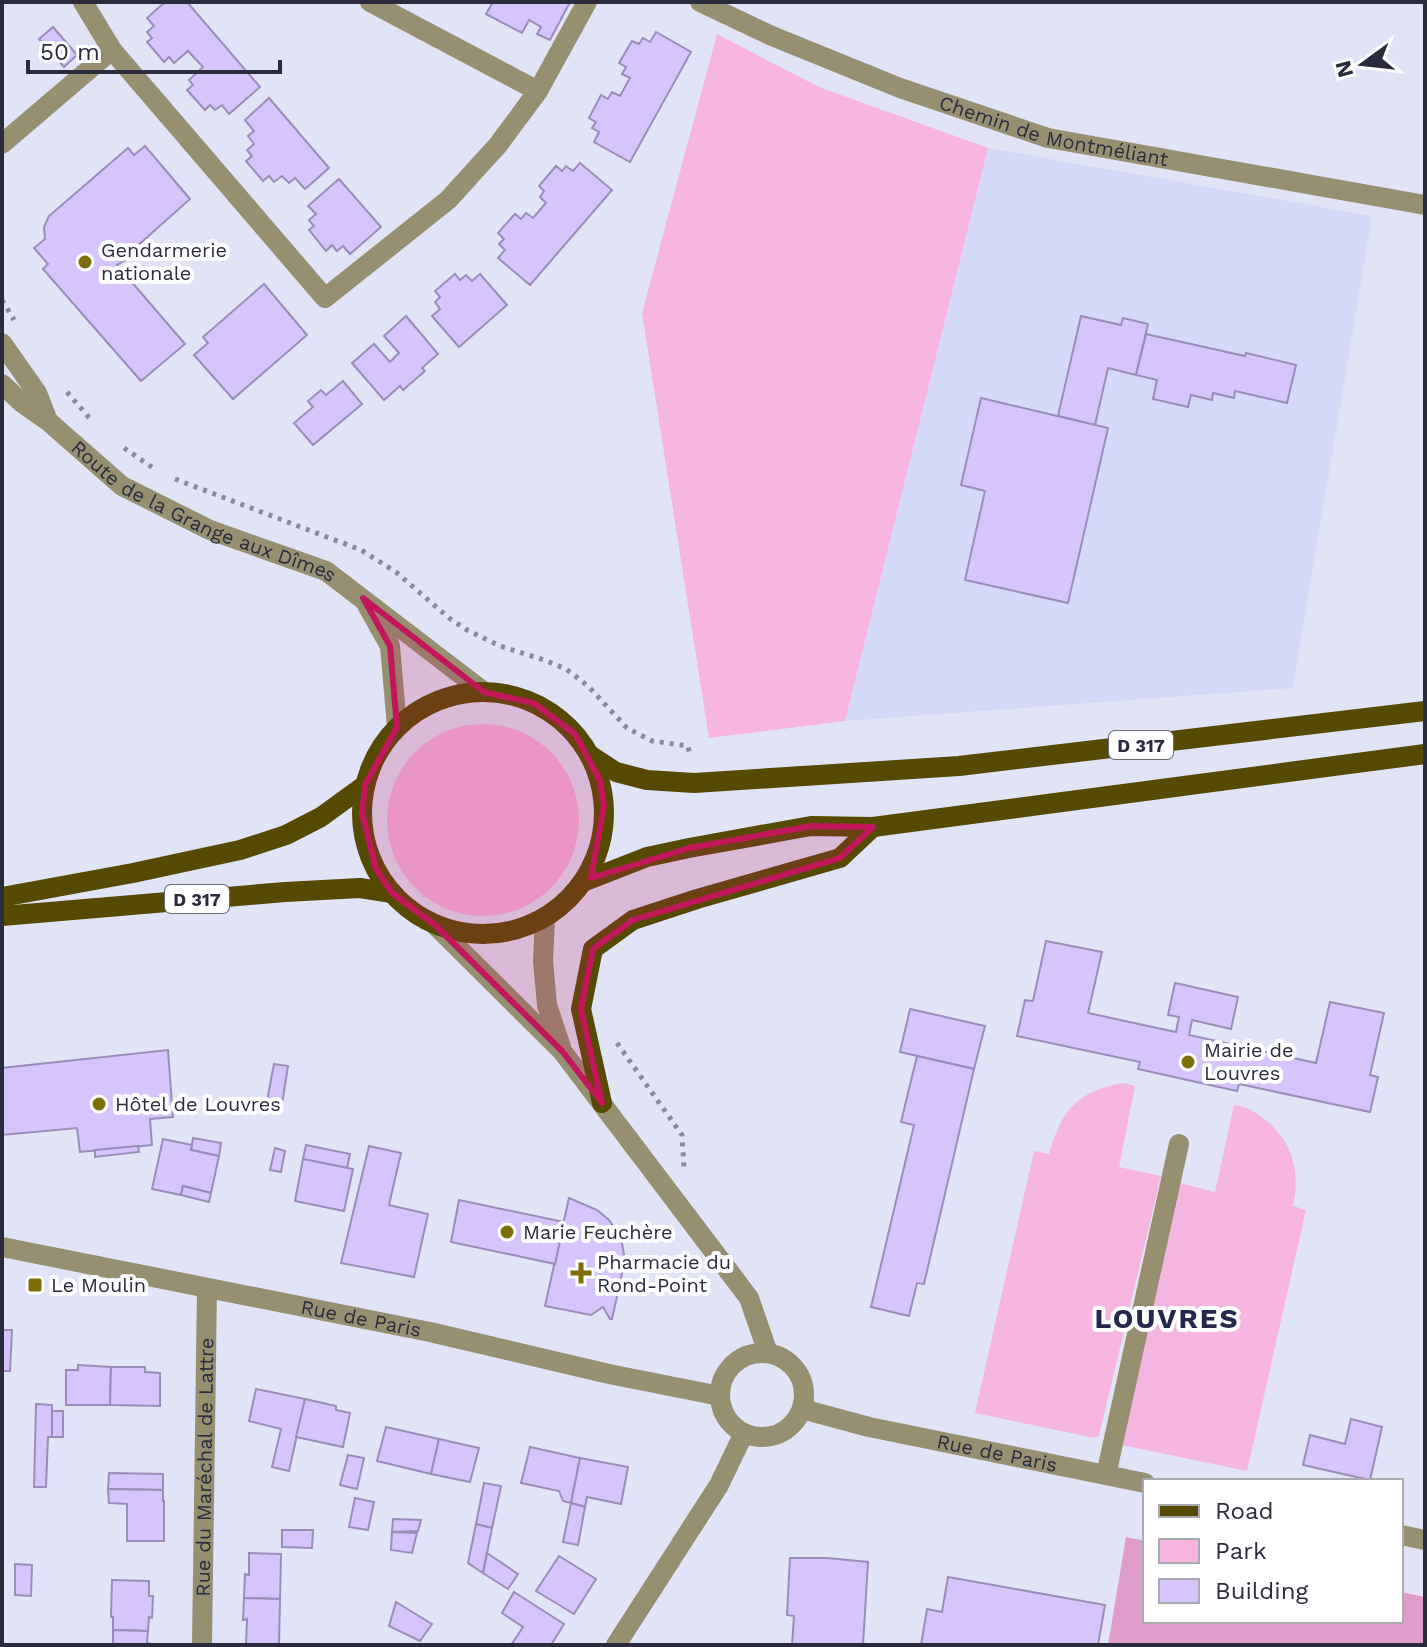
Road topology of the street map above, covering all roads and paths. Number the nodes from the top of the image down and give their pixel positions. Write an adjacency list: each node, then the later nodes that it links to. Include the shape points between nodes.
1 (83, 2): 5 (street)
2 (370, 2): 6 (street)
3 (587, 2): 6 (street)
4 (700, 2): 8 (street, Chemin de Montméliant, via 900,88 1048,138)
5 (112, 50): 6 (street, via 325,298 448,200); 7 (street)
6 (538, 91)
7 (2, 144)
8 (1425, 205)
9 (2, 343): 11 (street, Route de la Grange aux Dîmes, via 37,393)
10 (2, 384): 11 (street, Route de la Grange aux Dîmes)
11 (48, 421): 12 (street, Route de la Grange aux Dîmes, via 122,486 210,530 326,571)
12 (363, 598): 13 (street, Route de la Grange aux Dîmes); 15 (street, Route de la Grange aux Dîmes, via 390,646)
13 (484, 692): 15 (main road, via 452,696); 17 (main road, via 534,703 556,716)
14 (1425, 711): 17 (main road, D 317, via 959,766 755,780 647,780 616,772)
15 (397, 727): 18 (main road, via 383,744)
16 (1425, 754): 19 (main road, D 317)
17 (590, 755): 20 (main road, via 600,780 603,833)
18 (365, 785): 21 (main road, via 366,842); 22 (main road, D 317, via 321,817 240,850)
19 (873, 827): 20 (main road, D 317, via 811,826 689,848 647,857); 28 (main road, via 840,858 633,920 593,949 581,1009)
20 (583, 882): 24 (main road)
21 (392, 893): 23 (main road, D 317, via 360,888 285,892); 25 (main road)
22 (2, 897)
23 (2, 916)
24 (545, 918): 25 (main road, via 510,932 472,934); 27 (street, via 547,1005)
25 (435, 925): 27 (street)
26 (614, 1038): 30 (path, via 682,1135)
27 (562, 1051): 28 (street)
28 (602, 1103): 33 (street, via 749,1298)
29 (1179, 1144): 37 (street)
30 (684, 1170)
31 (2, 1247): 32 (street, Rue de Paris)
32 (207, 1289): 34 (street, Rue de Paris); 41 (street, Rue du Maréchal de Lattre)
33 (768, 1353): 34 (street, via 740,1359 729,1369); 35 (street, via 798,1373)
34 (720, 1396): 36 (street, via 726,1418)
35 (802, 1409): 36 (street, via 785,1431 757,1437); 37 (street, Rue de Paris)
36 (744, 1433): 42 (street, via 719,1485)
37 (1106, 1475): 38 (street, Rue de Paris)
38 (1143, 1483)
39 (1403, 1535): 40 (street)
40 (1425, 1540)
41 (202, 1645)
42 (616, 1645)

